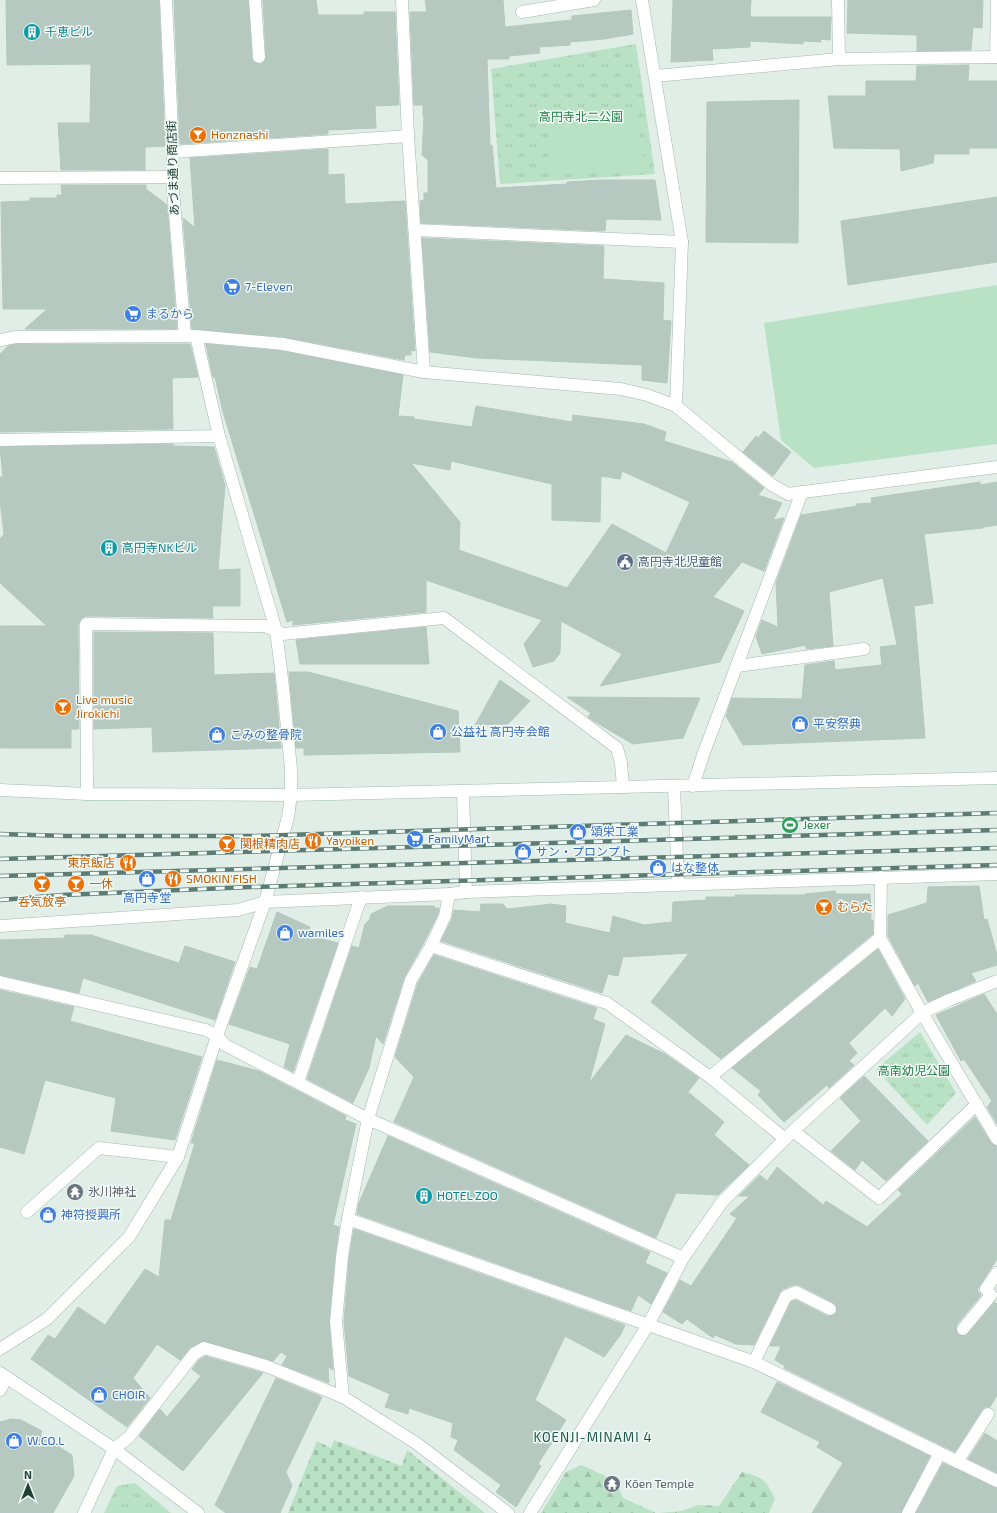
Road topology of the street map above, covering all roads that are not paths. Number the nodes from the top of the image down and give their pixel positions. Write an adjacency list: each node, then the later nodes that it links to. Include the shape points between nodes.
1 (166, 0): 14 (street, あづま通り商店街)
2 (255, 0): 9 (street)
3 (402, 0): 13 (street)
4 (594, 0): 8 (street)
5 (642, 0): 12 (street)
6 (838, 0): 11 (street)
7 (997, 0): 10 (street)
8 (522, 12)
9 (258, 57)
10 (997, 57): 11 (street)
11 (839, 59): 12 (street)
12 (655, 76): 18 (street)
13 (408, 136): 14 (street); 17 (street)
14 (173, 152): 15 (street, あづま通り商店街)
15 (172, 177): 16 (street); 19 (street, あづま通り商店街)
16 (0, 178)
17 (415, 230): 18 (street); 21 (street)
18 (682, 242): 22 (street)
19 (190, 336): 20 (street, via 16,337); 21 (street, via 283,344); 23 (street, あづま通り商店街)
20 (0, 340)
21 (424, 372): 22 (street, via 621,389)
22 (676, 406): 26 (street, via 772,485 788,494)
23 (219, 436): 24 (street); 27 (street, あづま通り商店街)
24 (0, 440)
25 (997, 467): 26 (street)
26 (802, 492): 29 (street)
27 (276, 630): 33 (street, via 283,634 444,618 617,748 622,763); 36 (street, via 265,626 86,624); 37 (street, あづま通り商店街)
28 (864, 649): 29 (street)
29 (737, 666): 32 (street)
30 (997, 778): 32 (street)
31 (674, 786): 32 (street); 33 (street); 40 (street)
32 (693, 786)
33 (623, 787): 35 (street)
34 (0, 790): 36 (street)
35 (464, 792): 37 (street); 41 (street)
36 (87, 794): 37 (street)
37 (292, 795): 44 (street, あづま通り商店街)
38 (997, 874): 39 (street)
39 (881, 877): 40 (street); 46 (street)
40 (678, 884): 41 (street)
41 (466, 892): 42 (street)
42 (449, 894): 43 (street); 47 (street, via 445,916)
43 (361, 897): 44 (street); 53 (street)
44 (265, 902): 45 (street, via 238,910); 51 (street, あづま通り商店街)
45 (0, 926)
46 (880, 938): 50 (street); 52 (street)
47 (431, 946): 52 (street, via 608,1002); 55 (street, via 411,980)
48 (997, 981): 50 (street)
49 (0, 982): 51 (street, via 206,1030)
50 (922, 1014): 54 (street); 56 (street)
51 (217, 1036): 53 (street, via 225,1045); 58 (street, あづま通り商店街)
52 (710, 1077): 56 (street)
53 (298, 1082): 55 (street)
54 (977, 1104): 56 (street, via 879,1198); 57 (street)
55 (368, 1119): 60 (street); 61 (street)
56 (789, 1135): 61 (street, via 722,1202)
57 (997, 1139)
58 (178, 1157): 59 (street, via 99,1148); 66 (street, あづま通り商店街, via 129,1237 47,1318)
59 (27, 1212)
60 (348, 1219): 64 (street); 70 (street, via 336,1322)
61 (683, 1258): 64 (street)
62 (997, 1273): 65 (street, via 986,1288 991,1295)
63 (830, 1308): 67 (street, via 796,1292 786,1296)
64 (648, 1325): 67 (street); 79 (street)
65 (963, 1329)
66 (0, 1349)
67 (754, 1362): 73 (street)
68 (3, 1376): 69 (street); 72 (street)
69 (0, 1390)
70 (343, 1397): 72 (street, via 266,1366 204,1348 194,1354 129,1437); 78 (street, via 416,1443)
71 (988, 1414): 74 (street)
72 (114, 1449): 76 (street); 77 (street)
73 (940, 1453): 74 (street); 80 (street)
74 (957, 1462): 75 (street)
75 (997, 1481)
76 (84, 1513)
77 (198, 1513)
78 (508, 1513)
79 (530, 1513)
80 (908, 1513)

